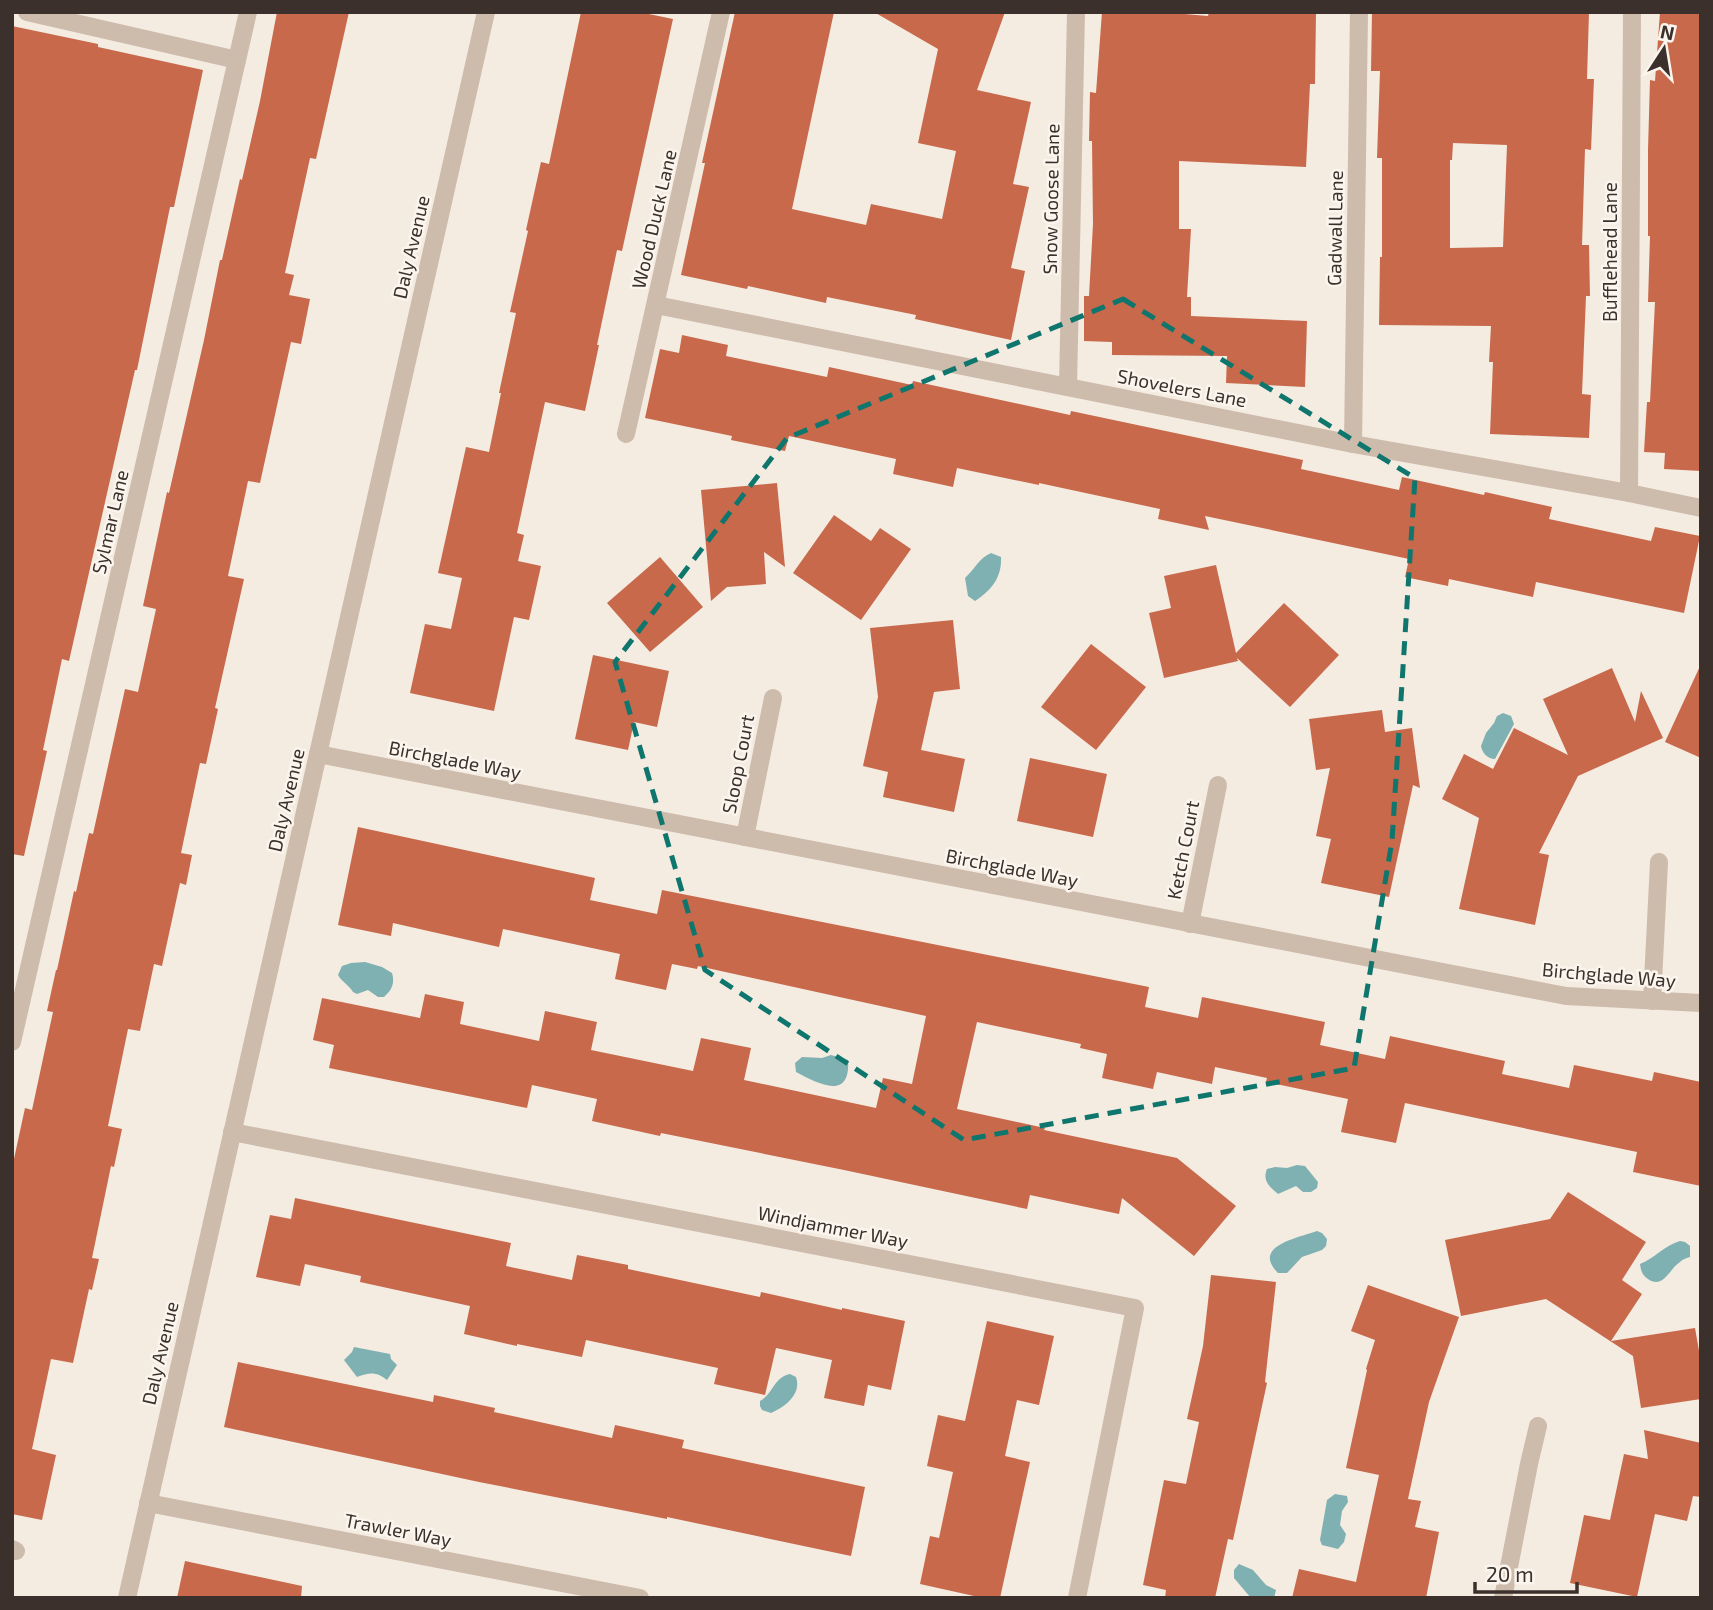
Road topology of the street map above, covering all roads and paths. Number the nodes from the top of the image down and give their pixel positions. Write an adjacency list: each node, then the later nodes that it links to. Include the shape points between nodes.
1 (27, 12): 8 (street)
2 (248, 12): 8 (street, Sylmar Lane)
3 (486, 12): 16 (street, Daly Avenue)
4 (721, 12): 9 (street, Wood Duck Lane)
5 (1076, 12): 10 (street, Snow Goose Lane)
6 (1359, 12): 12 (street, Gadwall Lane)
7 (1632, 12): 13 (street, Bufflehead Lane)
8 (237, 60): 23 (street, Sylmar Lane)
9 (656, 305): 10 (street, Shovelers Lane); 11 (street, Wood Duck Lane)
10 (1068, 386): 12 (street, Shovelers Lane)
11 (626, 434)
12 (1353, 444): 13 (street, Shovelers Lane)
13 (1629, 493): 14 (street, Shovelers Lane)
14 (1701, 508)
15 (773, 698): 18 (street, Sloop Court)
16 (318, 754): 18 (street, Birchglade Way); 24 (street, Daly Avenue)
17 (1218, 785): 20 (street, Ketch Court)
18 (745, 837): 20 (street, Birchglade Way)
19 (1659, 862): 21 (street)
20 (1190, 924): 21 (street, Birchglade Way, via 1566,996)
21 (1652, 1001): 22 (street, Birchglade Way)
22 (1701, 1003)
23 (12, 1042)
24 (232, 1132): 26 (street, Daly Avenue); 29 (street, Windjammer Way, via 1135,1308)
25 (1538, 1426): 30 (street)
26 (148, 1503): 27 (street, Daly Avenue); 28 (street, Trawler Way)
27 (127, 1598)
28 (640, 1598)
29 (1077, 1598)
30 (1503, 1598)

